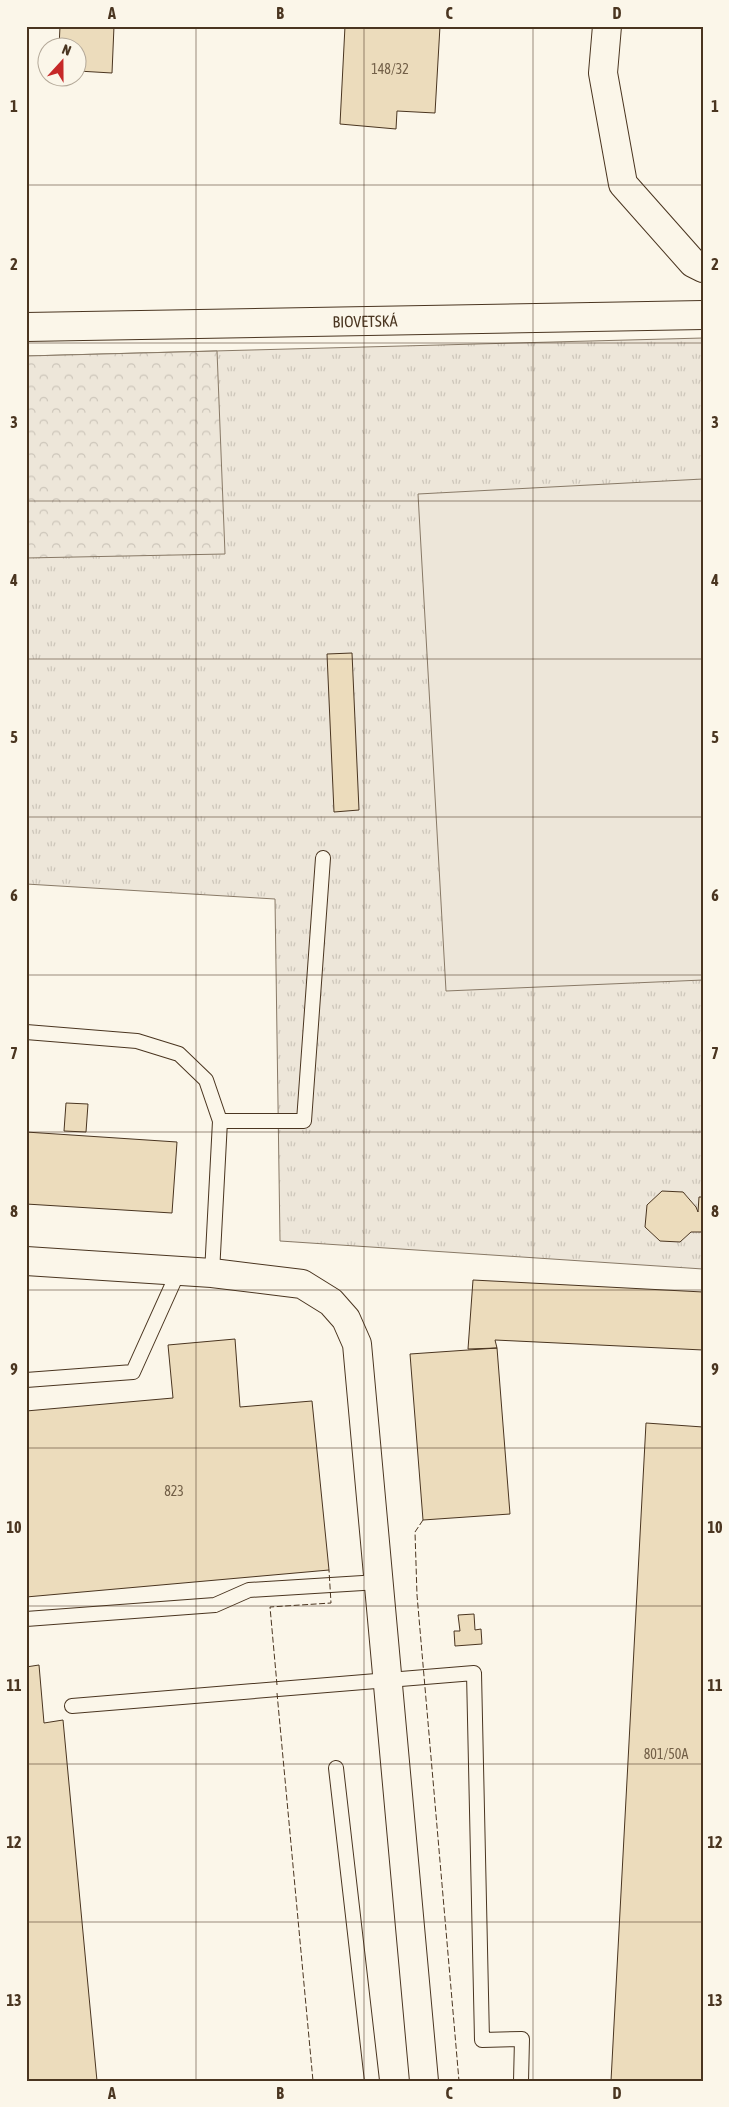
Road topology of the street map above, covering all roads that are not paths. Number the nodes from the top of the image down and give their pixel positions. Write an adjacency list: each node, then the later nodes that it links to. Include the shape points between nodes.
1 (607, 26): 2 (street, via 603,73 623,184 693,263)
2 (703, 268)
3 (703, 314): 4 (street, BIOVETSKÁ)
4 (26, 327)
5 (323, 858): 7 (lane, via 304,1121)
6 (26, 1032): 7 (lane, via 137,1041 179,1054 206,1080)
7 (220, 1121): 10 (lane)
8 (26, 1261): 9 (street)
9 (179, 1270): 10 (street); 11 (lane, via 133,1372)
10 (212, 1273): 12 (street, via 302,1284 331,1302 346,1319 357,1344)
11 (26, 1380)
12 (378, 1582): 13 (lane, via 249,1590 215,1605); 14 (street)
13 (26, 1619)
14 (388, 1680): 15 (lane); 18 (street); 19 (lane, via 474,1673 482,2040 522,2039)
15 (72, 1706)
16 (336, 1768): 17 (lane)
17 (372, 2081)
18 (424, 2081)
19 (521, 2081)

